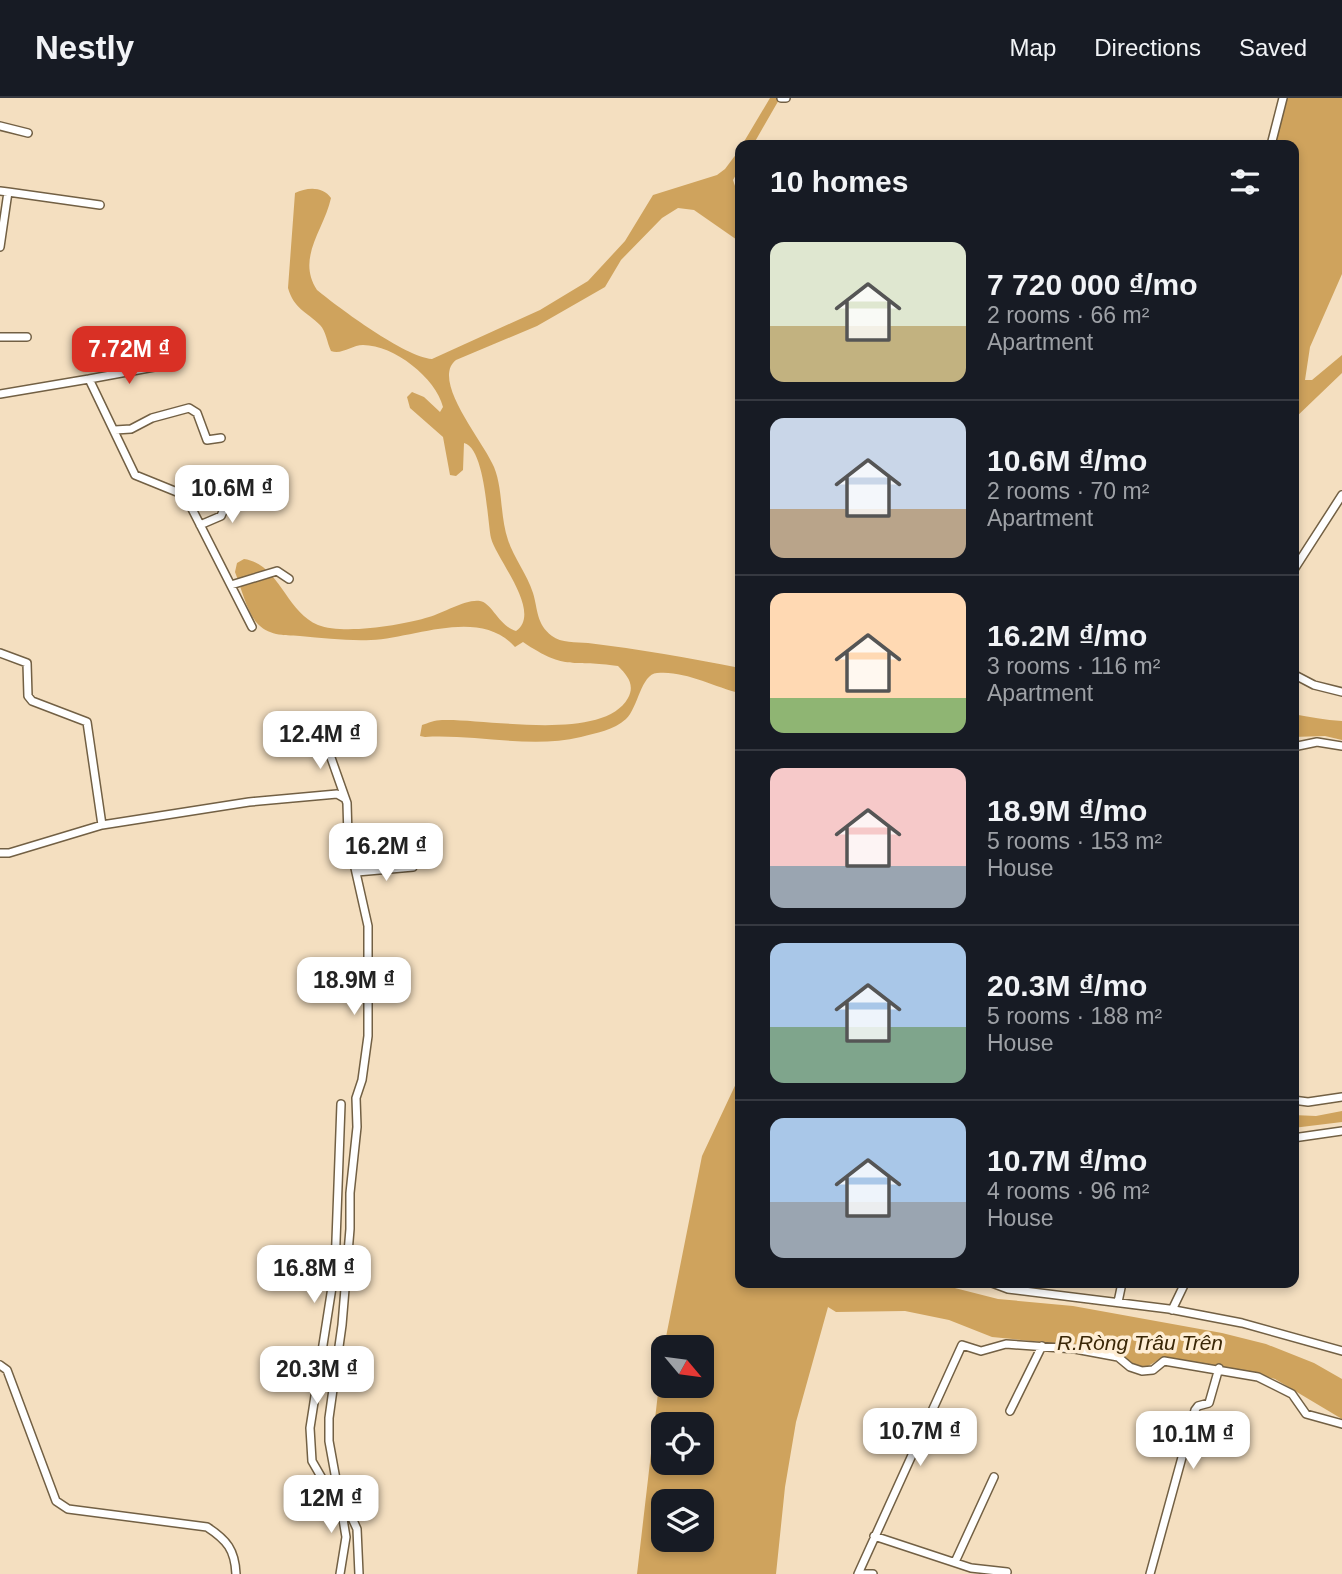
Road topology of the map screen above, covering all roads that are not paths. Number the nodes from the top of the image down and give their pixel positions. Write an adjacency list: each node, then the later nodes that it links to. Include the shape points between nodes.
1 (1283, 98): 4 (street)
2 (0, 126): 3 (street)
3 (28, 133)
4 (1272, 140)
5 (4, 191): 6 (street); 7 (street)
6 (100, 205)
7 (0, 247)
8 (0, 337): 9 (street)
9 (27, 337)
10 (164, 365): 11 (street)
11 (89, 379): 12 (street); 13 (street)
12 (0, 394)
13 (115, 430): 14 (street, via 131,429 189,408 197,413 207,440); 17 (street, via 135,475 177,492 188,501)
14 (221, 438)
15 (243, 490): 17 (street, via 230,495 221,516)
16 (1342, 495): 18 (street)
17 (200, 525): 20 (street)
18 (1299, 563)
19 (289, 579): 20 (street, via 277,571)
20 (234, 584): 21 (street)
21 (252, 627)
22 (0, 653): 29 (street, via 27,663 32,701 87,722)
23 (1299, 677): 24 (street)
24 (1342, 692)
25 (323, 735): 28 (street)
26 (1299, 746): 27 (street, via 1317,742)
27 (1342, 746)
28 (344, 798): 29 (street, via 337,794 288,797); 32 (street)
29 (102, 825): 30 (street)
30 (0, 853)
31 (413, 867): 32 (street)
32 (357, 872): 55 (street, via 368,926 368,1036 356,1098 349,1243 328,1441 337,1485 357,1529)
33 (1342, 1097): 34 (street)
34 (1299, 1101)
35 (341, 1104): 54 (street, via 335,1268 310,1428 312,1461 342,1513 346,1536)
36 (1342, 1131): 37 (street)
37 (1299, 1137)
38 (1005, 1288): 41 (street)
39 (1121, 1288): 41 (street)
40 (1183, 1288): 42 (street)
41 (1118, 1302): 42 (street)
42 (1172, 1310): 44 (street, via 1242,1323)
43 (1042, 1346): 46 (street, via 1116,1356 1142,1371 1153,1370 1164,1361); 47 (street); 50 (street, via 1006,1344 985,1351 960,1346)
44 (1342, 1351)
45 (0, 1365): 53 (street, via 7,1370 56,1501 68,1509 207,1527 224,1538 235,1555)
46 (1219, 1368): 48 (street, via 1266,1380 1292,1394 1306,1414); 58 (street, via 1209,1403 1195,1410)
47 (1010, 1411)
48 (1342, 1424)
49 (994, 1477): 51 (street)
50 (874, 1536): 51 (street); 56 (street)
51 (955, 1562): 52 (street, via 971,1569)
52 (1007, 1572)
53 (236, 1574)
54 (340, 1574)
55 (359, 1574)
56 (859, 1574): 57 (street)
57 (873, 1574)
58 (1150, 1574)

